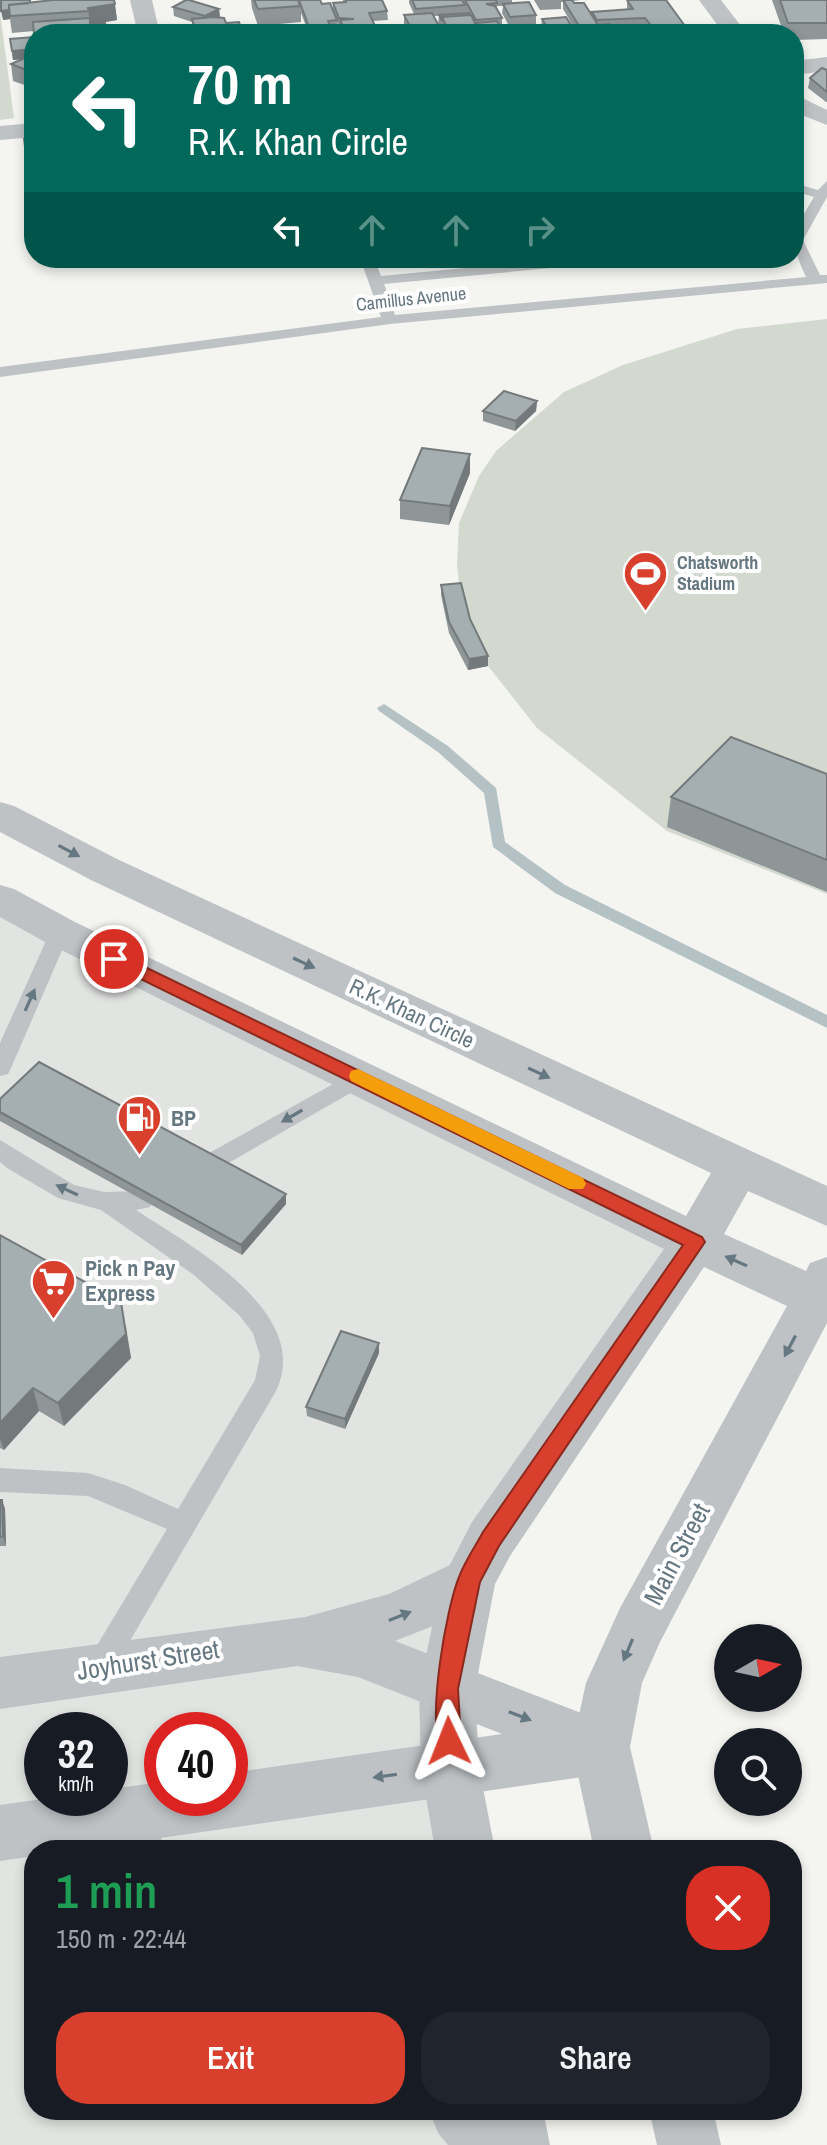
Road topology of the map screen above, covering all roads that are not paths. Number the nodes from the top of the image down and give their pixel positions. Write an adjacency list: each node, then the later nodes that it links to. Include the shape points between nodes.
1 (141, 0): 3 (street)
2 (710, 0): 4 (street)
3 (147, 24)
4 (728, 24)
5 (827, 64): 6 (street)
6 (804, 67)
7 (804, 108): 8 (street)
8 (827, 118)
9 (24, 131): 10 (street)
10 (0, 133)
11 (804, 188): 12 (lane)
12 (824, 190): 13 (lane)
13 (804, 212)
14 (804, 253): 17 (lane)
15 (370, 268): 18 (lane)
16 (510, 268): 18 (lane)
17 (821, 278): 19 (lane, Camillus Avenue)
18 (375, 281): 19 (lane)
19 (390, 320): 20 (lane, Camillus Avenue)
20 (0, 372)
21 (0, 815): 28 (street, R.K. Khan Circle, one-way to 28, via 105,870)
22 (0, 899): 23 (street)
23 (60, 932): 24 (lane, one-way to 23); 25 (street)
24 (1, 1063)
25 (360, 1077): 27 (lane, one-way to 27); 32 (street)
26 (0, 1149): 30 (lane, one-way to 26, via 59,1186)
27 (210, 1163)
28 (739, 1165): 31 (street, R.K. Khan Circle); 32 (street)
29 (142, 1200): 30 (lane)
30 (110, 1205): 35 (lane, via 242,1301 271,1345 267,1383)
31 (827, 1207)
32 (695, 1242): 33 (street, one-way to 32); 36 (street, via 491,1539)
33 (823, 1292): 41 (street, Main Street, one-way to 41, via 639,1626 614,1683)
34 (0, 1480): 35 (lane, via 76,1482)
35 (184, 1524): 38 (lane)
36 (469, 1580): 37 (street, Joyhurst Street, one-way to 36, via 360,1631 400,1617); 40 (street)
37 (297, 1641): 38 (street, Joyhurst Street); 40 (street, Joyhurst Street, via 358,1652)
38 (100, 1667): 39 (street, Joyhurst Street)
39 (0, 1683)
40 (447, 1689): 41 (street, Joyhurst Street, one-way to 41); 42 (street)
41 (601, 1747): 42 (street); 47 (street, Main Street)
42 (450, 1767): 43 (street, one-way to 43); 46 (street)
43 (75, 1822): 44 (street); 45 (street)
44 (0, 1833)
45 (114, 1840)
46 (463, 1840)
47 (622, 1840)
48 (469, 2120): 51 (street)
49 (513, 2120): 52 (street)
50 (683, 2120): 53 (street)
51 (488, 2145)
52 (518, 2145)
53 (689, 2145)

